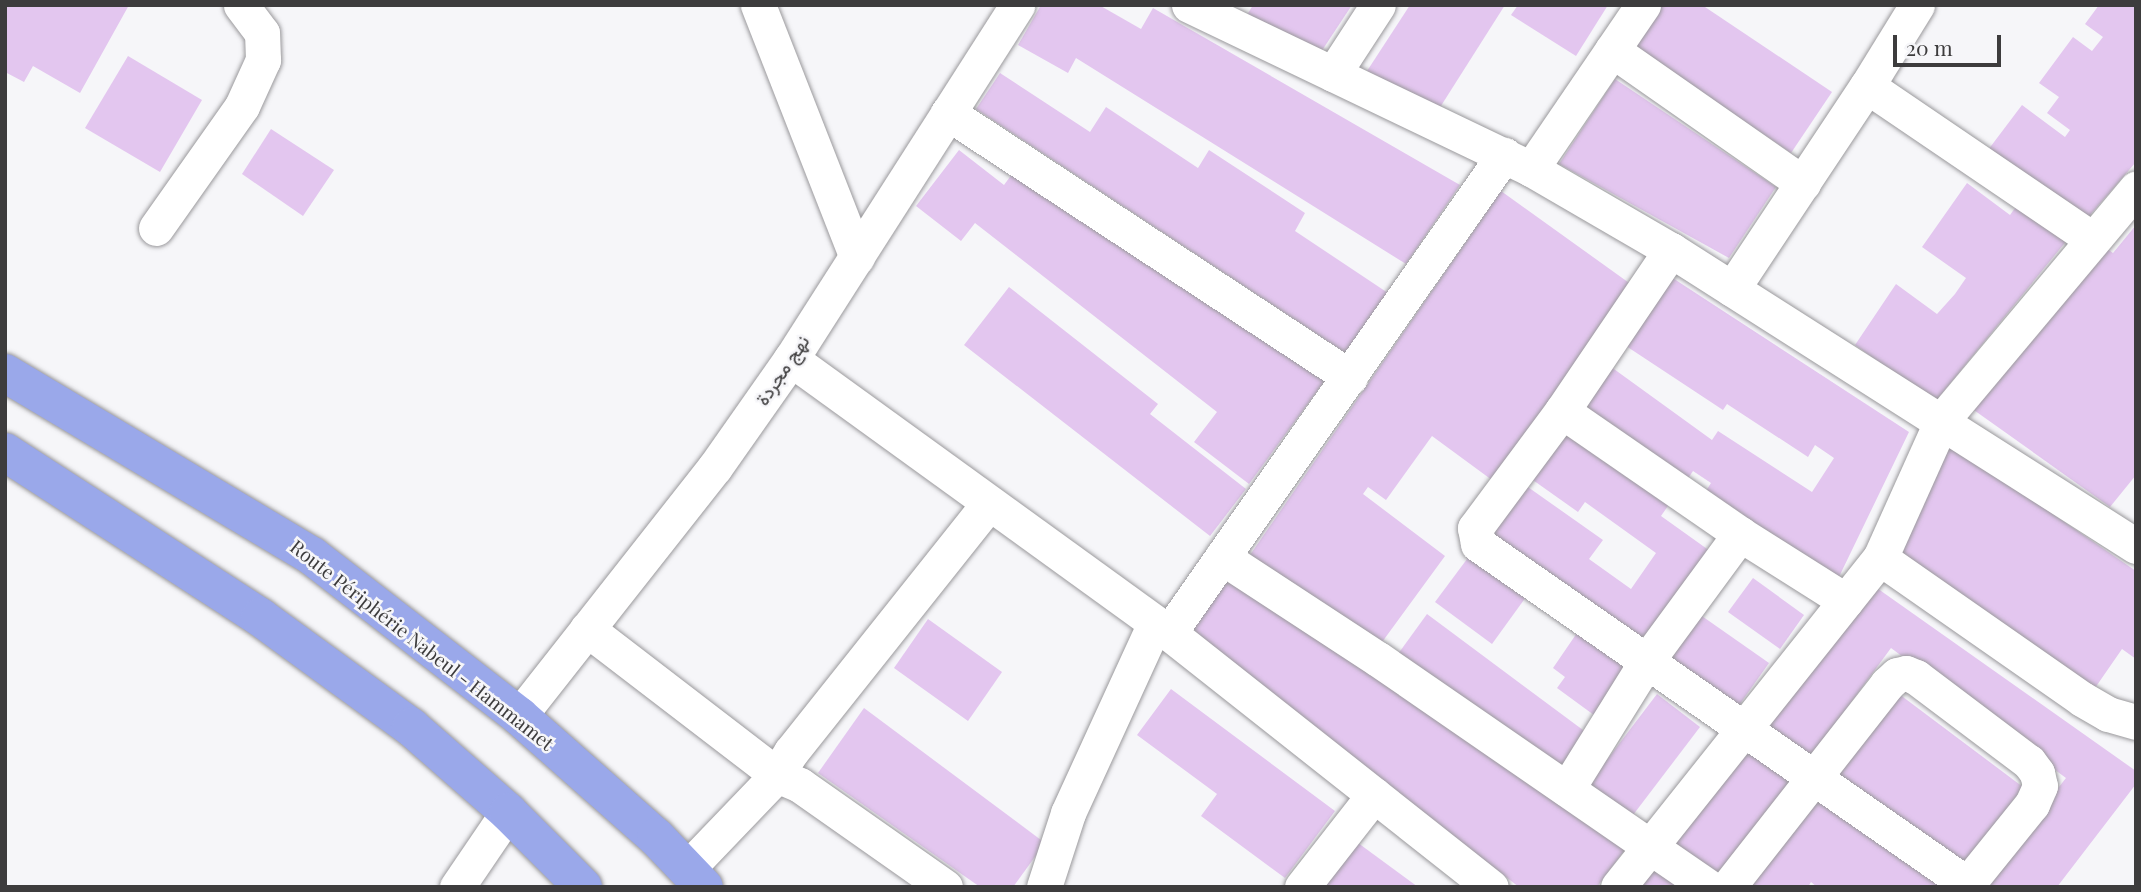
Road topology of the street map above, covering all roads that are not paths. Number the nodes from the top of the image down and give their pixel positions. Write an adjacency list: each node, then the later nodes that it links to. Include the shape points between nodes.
1 (241, 5): 15 (street, via 262,33 263,60 242,106)
2 (758, 5): 18 (street)
3 (1017, 5): 11 (street, نهج مجردة)
4 (1189, 5): 9 (street)
5 (1378, 5): 9 (street)
6 (1643, 5): 8 (street)
7 (1917, 5): 10 (street)
8 (1612, 50): 12 (street); 13 (street)
9 (1333, 74): 12 (street)
10 (1867, 86): 13 (street); 16 (street)
11 (948, 113): 18 (street, نهج مجردة); 22 (street)
12 (1518, 162): 17 (street); 22 (street)
13 (1803, 183): 19 (street)
14 (2136, 188): 16 (street)
15 (156, 228)
16 (2092, 239): 24 (street)
17 (1671, 250): 19 (street); 23 (street)
18 (857, 257): 20 (street, نهج مجردة)
19 (1732, 289): 24 (street)
20 (791, 359): 26 (street); 33 (street, نهج مجردة, via 715,467)
21 (5, 373): 35 (highway, Route Périphérie Nabeul - Hammamet, via 312,556)
22 (1350, 377): 29 (street)
23 (1562, 411): 27 (street); 34 (street, via 1475,528 1475,536 1485,550)
24 (1942, 421): 28 (street); 30 (street)
25 (5, 452): 42 (highway, via 260,617 411,727)
26 (989, 503): 32 (street); 38 (street)
27 (1740, 534): 31 (street); 34 (street)
28 (2132, 536)
29 (1222, 557): 32 (street); 40 (street)
30 (1881, 558): 31 (street); 36 (street, via 2082,699)
31 (1846, 601): 37 (street)
32 (1162, 628): 41 (street); 49 (street, via 1068,813)
33 (587, 629): 35 (street, نهج مجردة); 38 (street)
34 (1646, 662): 37 (street); 40 (street)
35 (519, 716): 44 (highway, Route Périphérie Nabeul - Hammamet)
36 (2136, 722)
37 (1743, 728): 39 (street); 43 (street)
38 (777, 775): 44 (street); 48 (street, via 800,785)
39 (1813, 778): 45 (street); 45 (street, via 1897,675 1916,677 2029,762 2037,773 2040,786 2032,804); 54 (street)
40 (1567, 789): 43 (street)
41 (1374, 795): 50 (street); 51 (street)
42 (508, 812): 46 (street); 47 (highway)
43 (1651, 845): 52 (street); 53 (street)
44 (696, 878)
45 (1966, 886)
46 (457, 887)
47 (583, 887)
48 (945, 887)
49 (1044, 887)
50 (1302, 887)
51 (1491, 887)
52 (1618, 887)
53 (1708, 887)
54 (1728, 887)

